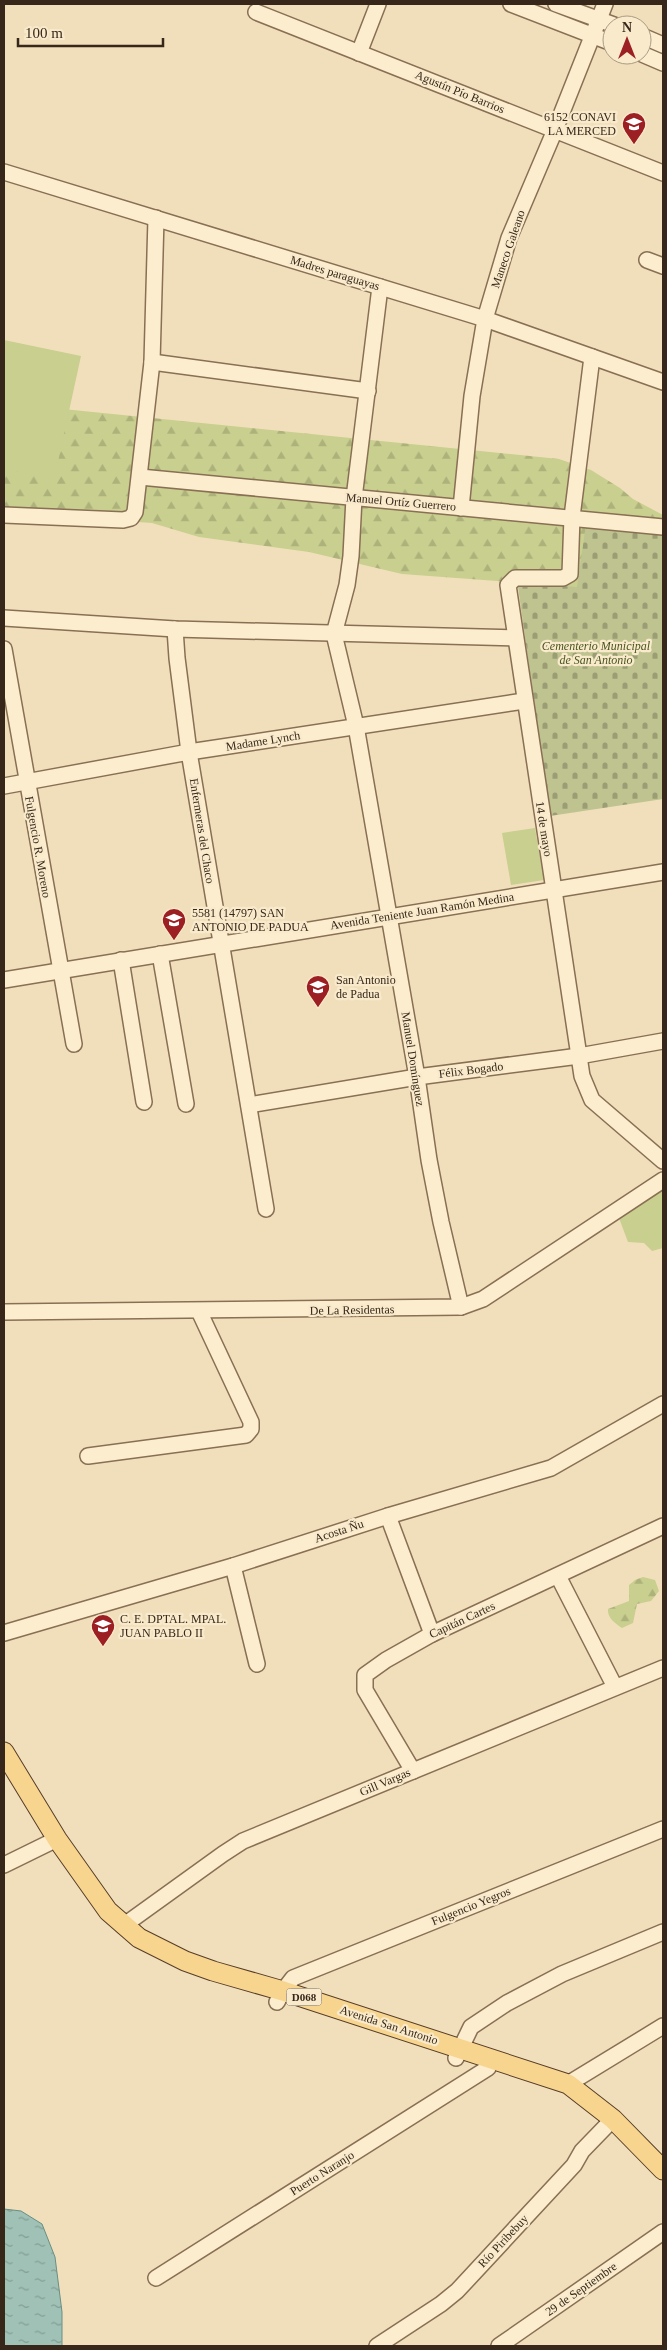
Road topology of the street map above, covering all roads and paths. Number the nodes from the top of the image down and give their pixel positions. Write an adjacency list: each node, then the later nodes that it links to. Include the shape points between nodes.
1 (378, 4): 10 (street)
2 (511, 4): 8 (street)
3 (556, 4): 6 (street)
4 (605, 4): 6 (street, Maneco Galeano)
5 (256, 12): 10 (street, Agustín Pío Barrios)
6 (599, 19): 7 (street); 8 (street, Maneco Galeano)
7 (602, 20)
8 (593, 35): 9 (street); 11 (street, Maneco Galeano)
9 (602, 38)
10 (359, 53): 11 (street, Agustín Pío Barrios)
11 (555, 130): 13 (street, Agustín Pío Barrios); 18 (street, Maneco Galeano, via 509,238)
12 (4, 172): 14 (street, Madres paraguayas)
13 (663, 172)
14 (156, 218): 17 (street, Madres paraguayas); 20 (street)
15 (647, 260): 16 (street)
16 (663, 266)
17 (380, 288): 18 (street, Madres paraguayas); 22 (street)
18 (485, 319): 19 (street, Madres paraguayas); 25 (street, Maneco Galeano, via 472,396)
19 (592, 357): 21 (street, Madres paraguayas); 27 (street)
20 (152, 362): 22 (street); 23 (street)
21 (663, 382)
22 (368, 391): 24 (street)
23 (140, 477): 24 (street, Manuel Ortíz Guerrero); 26 (street, via 135,512 131,518)
24 (354, 498): 25 (street, Manuel Ortíz Guerrero); 31 (street, via 351,556)
25 (461, 508): 27 (street, Manuel Ortíz Guerrero)
26 (4, 515)
27 (572, 517): 28 (street, Manuel Ortíz Guerrero); 32 (street, 14 de mayo, via 568,576 514,578 509,581)
28 (663, 527)
29 (4, 618): 30 (street)
30 (175, 630): 31 (street); 36 (street, Enfermeras del Chaco)
31 (334, 634): 32 (street); 35 (street, Manuel Domínguez)
32 (514, 638): 34 (street, 14 de mayo)
33 (4, 650): 37 (street, Fulgencio R. Moreno)
34 (524, 701): 35 (street, Madame Lynch); 40 (street, 14 de mayo)
35 (356, 726): 36 (street, Madame Lynch); 41 (street, Manuel Domínguez)
36 (189, 752): 37 (street, Madame Lynch); 42 (street, Enfermeras del Chaco)
37 (27, 782): 38 (street, Madame Lynch); 45 (street, Fulgencio R. Moreno)
38 (4, 786)
39 (663, 872): 40 (street, Avenida Teniente Juan Ramón Medina)
40 (554, 890): 41 (street, Avenida Teniente Juan Ramón Medina); 49 (street, 14 de mayo)
41 (390, 915): 42 (street, Avenida Teniente Juan Ramón Medina); 50 (street, Manuel Domínguez)
42 (220, 943): 43 (street, Avenida Teniente Juan Ramón Medina); 53 (street, Enfermeras del Chaco)
43 (160, 954): 44 (street, Avenida Teniente Juan Ramón Medina); 52 (street)
44 (120, 960): 45 (street, Avenida Teniente Juan Ramón Medina); 51 (street)
45 (60, 971): 46 (street, Avenida Teniente Juan Ramón Medina); 48 (street, Fulgencio R. Moreno)
46 (4, 980)
47 (663, 1041): 49 (street, Félix Bogado)
48 (74, 1044)
49 (579, 1056): 50 (street, Félix Bogado); 54 (street, 14 de mayo, via 582,1076 592,1100)
50 (417, 1077): 53 (street, Félix Bogado); 57 (street, Manuel Domínguez, via 432,1178)
51 (144, 1102)
52 (186, 1104)
53 (249, 1105): 56 (street, Enfermeras del Chaco)
54 (663, 1161)
55 (663, 1180): 57 (street, De La Residentas, via 483,1299)
56 (266, 1209)
57 (461, 1307): 58 (street, De La Residentas)
58 (199, 1311): 59 (street, De La Residentas); 61 (street, via 251,1422 251,1429 246,1435)
59 (4, 1312)
60 (663, 1404): 62 (street, Acosta Ñu, via 552,1468)
61 (88, 1456)
62 (388, 1516): 64 (street, Acosta Ñu); 67 (street)
63 (663, 1526): 65 (street, Capitán Cartes)
64 (233, 1566): 66 (street, Acosta Ñu); 68 (street)
65 (558, 1576): 67 (street, Capitán Cartes); 70 (street)
66 (4, 1633)
67 (432, 1634): 72 (street, Capitán Cartes, via 365,1674 363,1682)
68 (257, 1664)
69 (663, 1668): 70 (street, Gill Vargas)
70 (615, 1687): 72 (street, Gill Vargas)
71 (5, 1764): 74 (main road, Avenida San Antonio / D068)
72 (413, 1770): 76 (street, Gill Vargas, via 244,1841)
73 (663, 1828): 78 (street, Fulgencio Yegros, via 293,1978)
74 (52, 1843): 75 (street); 76 (main road, Avenida San Antonio / D068); 78 (main road, Avenida San Antonio / D068, via 101,1919 132,1947 178,1970)
75 (4, 1865)
76 (123, 1926): 78 (main road, Avenida San Antonio / D068, via 139,1938 185,1961)
77 (663, 1932): 80 (street, via 562,1974 507,2003 471,2027)
78 (280, 1996): 80 (main road, Avenida San Antonio / D068)
79 (663, 2026): 82 (street)
80 (458, 2053): 81 (main road, Avenida San Antonio / D068); 82 (main road, Avenida San Antonio / D068)
81 (488, 2068): 83 (main road, Avenida San Antonio / D068, via 562,2092); 87 (street, Puerto Naranjo)
82 (568, 2084): 83 (main road, Avenida San Antonio / D068)
83 (608, 2123): 84 (main road, Avenida San Antonio / D068); 85 (main road, Avenida San Antonio / D068); 88 (street, Río Piribebuy, via 574,2165 457,2291)
84 (663, 2170)
85 (663, 2185)
86 (663, 2232): 89 (street, 29 de Septiembre)
87 (156, 2278)
88 (377, 2346)
89 (499, 2346)

